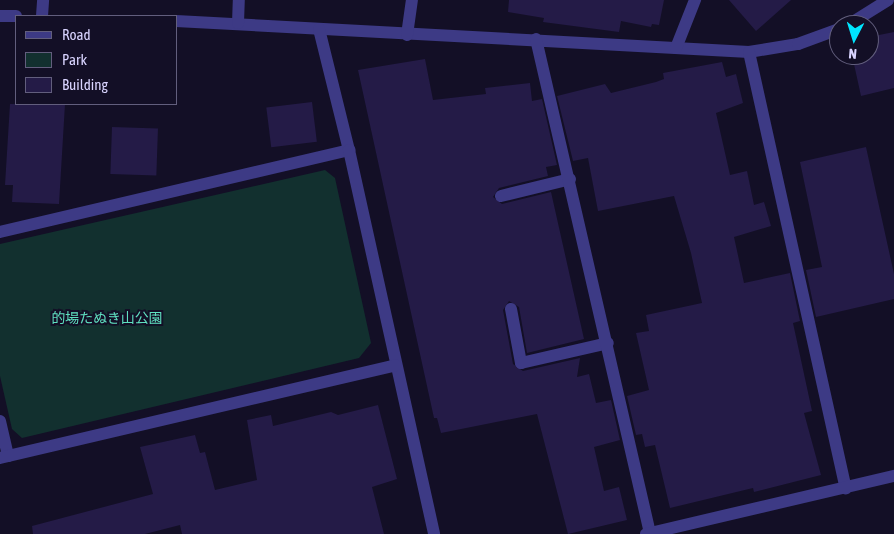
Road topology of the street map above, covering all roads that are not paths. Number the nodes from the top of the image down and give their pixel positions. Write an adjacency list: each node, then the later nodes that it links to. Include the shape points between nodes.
1 (43, 0): 6 (street)
2 (239, 0): 11 (street)
3 (412, 0): 14 (street)
4 (695, 0): 16 (street)
5 (888, 0): 7 (street)
6 (42, 15)
7 (864, 15)
8 (0, 16): 9 (street)
9 (15, 16)
10 (178, 21): 11 (street)
11 (238, 23): 12 (street)
12 (319, 29): 14 (street); 18 (street)
13 (829, 33): 17 (street, via 798,44)
14 (407, 35): 15 (street)
15 (536, 39): 16 (street); 19 (street)
16 (676, 48): 17 (street)
17 (749, 52): 28 (street)
18 (349, 150): 21 (street); 24 (street)
19 (570, 179): 20 (street); 23 (street)
20 (502, 196)
21 (0, 232)
22 (510, 308): 23 (street, via 520,363)
23 (608, 343): 30 (street)
24 (395, 366): 26 (street); 29 (street)
25 (0, 421): 26 (street)
26 (4, 457)
27 (894, 476): 28 (street)
28 (846, 488): 30 (street)
29 (434, 534)
30 (648, 534)

